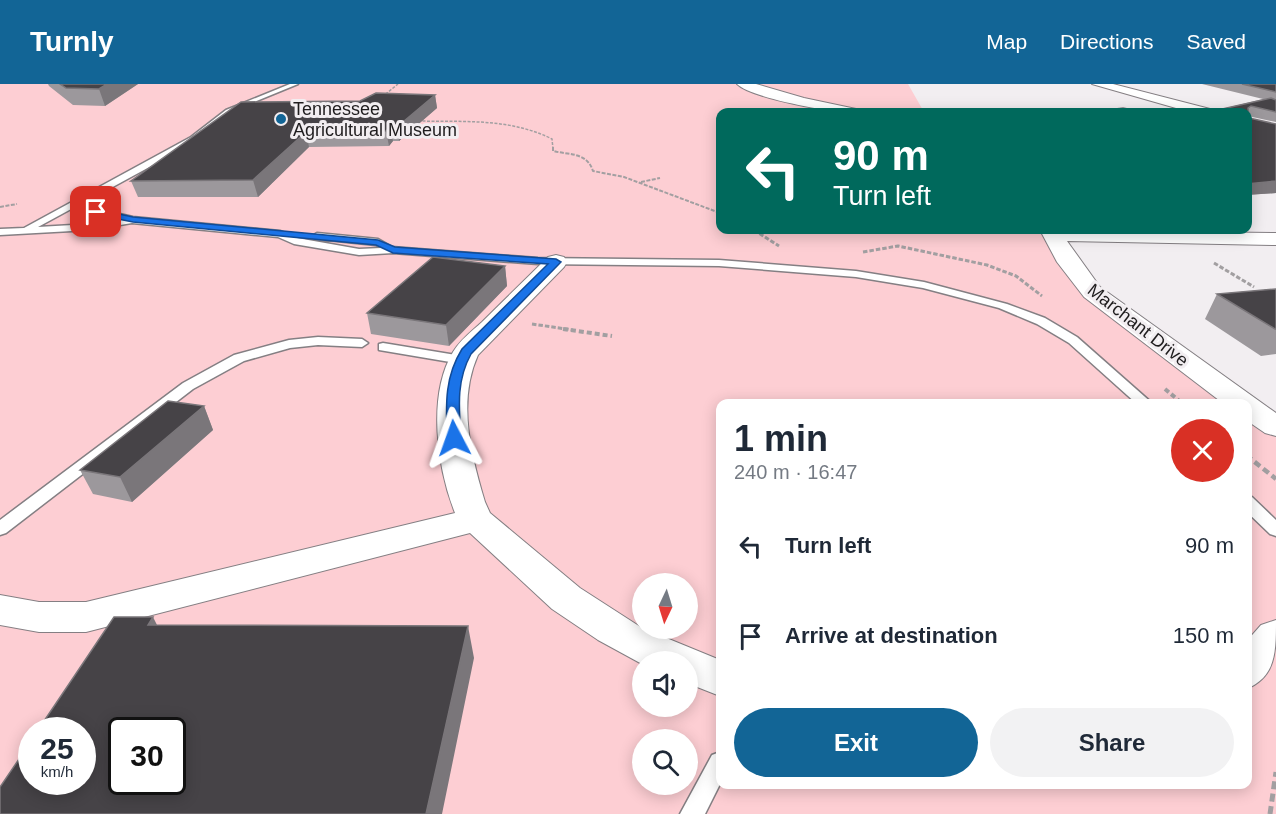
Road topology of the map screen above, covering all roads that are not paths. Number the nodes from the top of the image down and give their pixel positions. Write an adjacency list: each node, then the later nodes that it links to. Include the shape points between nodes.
1 (295, 84): 6 (lane, via 234,108 194,139)
2 (743, 84): 4 (street)
3 (1098, 84): 5 (street)
4 (827, 108)
5 (1190, 108)
6 (95, 193): 7 (lane, via 89,199 89,210); 8 (lane)
7 (133, 220): 8 (lane); 13 (lane, via 279,234 294,241 359,252 393,250)
8 (25, 231): 9 (lane)
9 (0, 232)
10 (1053, 234): 18 (street, Marchant Drive, via 1068,262 1092,292)
11 (1089, 234): 12 (street)
12 (1276, 239)
13 (556, 262): 16 (street); 17 (lane, via 719,263 856,274 958,292 1024,314 1060,331)
14 (362, 343): 23 (lane, via 318,340 239,358 188,386)
15 (383, 347): 16 (lane)
16 (462, 360): 22 (street, via 452,394 451,423 466,499)
17 (1140, 399)
18 (1237, 399)
19 (1252, 410): 20 (street, Marchant Drive)
20 (1276, 427)
21 (1252, 507): 24 (lane)
22 (476, 520): 25 (street, via 86,617 39,617); 27 (street, via 498,535 553,587 596,618)
23 (0, 529)
24 (1276, 530)
25 (0, 610)
26 (1276, 636): 28 (street)
27 (658, 651)
28 (1252, 665)
29 (698, 669): 30 (street)
30 (716, 676)
31 (716, 769): 32 (lane)
32 (692, 814)

